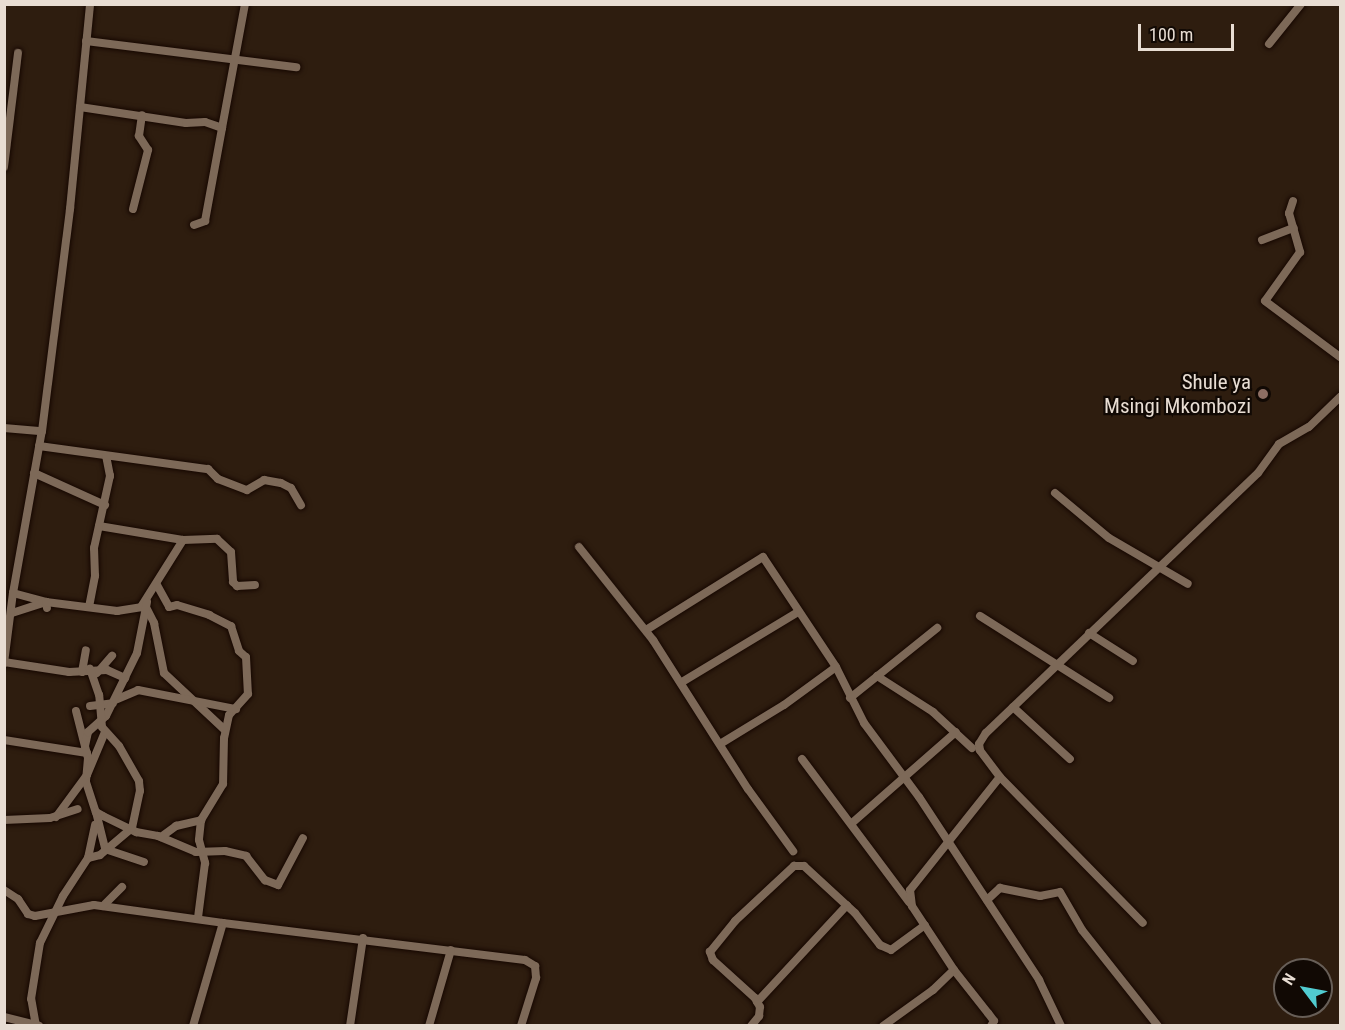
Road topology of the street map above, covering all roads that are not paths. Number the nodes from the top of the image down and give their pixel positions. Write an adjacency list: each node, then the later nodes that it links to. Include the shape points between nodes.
1 (90, 4): 4 (street)
2 (245, 4): 7 (street)
3 (1301, 4): 5 (street)
4 (86, 41): 7 (street); 9 (street)
5 (1269, 44)
6 (18, 53): 12 (street)
7 (236, 60): 8 (street); 11 (street)
8 (296, 67)
9 (80, 107): 10 (street); 21 (street)
10 (142, 116): 11 (street, via 205,122); 14 (street, via 139,135 148,150)
11 (222, 128): 15 (street, via 205,221)
12 (4, 167)
13 (1293, 201): 16 (street, via 1289,213)
14 (133, 209)
15 (194, 225)
16 (1294, 228): 17 (street); 18 (street, via 1300,252 1265,302)
17 (1262, 240)
18 (1341, 357)
19 (1341, 397): 31 (street, via 1309,427 1279,444 1258,473)
20 (4, 428): 21 (street)
21 (42, 431): 22 (street)
22 (39, 446): 23 (street); 24 (street)
23 (106, 456): 26 (street, via 110,476); 27 (street, via 208,469 218,479 247,490 264,480 281,483 291,488)
24 (34, 473): 26 (street); 35 (street)
25 (1055, 493): 31 (street, via 1109,537)
26 (105, 505): 28 (street)
27 (301, 505)
28 (99, 526): 29 (street); 38 (street, via 93,548 95,576)
29 (183, 540): 33 (street); 34 (street, via 217,539 231,552 233,582 237,586)
30 (579, 547): 43 (street)
31 (1156, 567): 32 (street); 44 (street)
32 (1188, 584)
33 (157, 585): 37 (street); 62 (street, via 169,607 177,605 210,615 231,626 239,651 246,657 248,694)
34 (255, 585)
35 (12, 593): 36 (street); 40 (street)
36 (46, 605): 38 (street); 40 (street)
37 (147, 605): 38 (street, via 127,611); 53 (street, via 137,653); 58 (street, via 164,673 174,686)
38 (89, 607)
39 (798, 612): 43 (street, via 763,557); 50 (street); 54 (street)
40 (12, 613): 48 (street)
41 (980, 616): 49 (street)
42 (937, 628): 52 (street)
43 (645, 630): 54 (street)
44 (1089, 633): 47 (street); 49 (street)
45 (86, 650): 51 (street)
46 (112, 656): 51 (street)
47 (1133, 661)
48 (5, 663): 51 (street)
49 (1057, 665): 56 (street); 61 (street)
50 (836, 667): 55 (street); 71 (street)
51 (90, 670): 53 (street); 59 (street)
52 (877, 676): 55 (street); 68 (street)
53 (125, 678): 57 (street)
54 (682, 682): 71 (street)
55 (850, 698): 77 (street)
56 (1109, 698)
57 (114, 701): 58 (street, via 138,690); 59 (street); 64 (street)
58 (200, 703): 62 (street); 65 (street)
59 (99, 704): 60 (street); 64 (street)
60 (90, 706)
61 (1013, 707): 75 (street); 78 (street, via 979,744)
62 (236, 709): 65 (street, via 229,715)
63 (76, 711): 69 (street)
64 (102, 720): 66 (street); 67 (street)
65 (225, 730): 83 (street, via 223,784)
66 (88, 732): 69 (street); 73 (street)
67 (105, 732): 76 (street); 85 (street, via 119,746 139,781)
68 (956, 732): 72 (street); 77 (street)
69 (79, 733): 73 (street)
70 (4, 740): 73 (street)
71 (720, 744): 90 (street, via 763,813)
72 (972, 748)
73 (86, 750): 76 (street)
74 (802, 759): 84 (street)
75 (1070, 759)
76 (87, 776): 80 (street); 81 (street)
77 (905, 777): 84 (street); 88 (street)
78 (1000, 777): 88 (street); 103 (street)
79 (78, 809): 81 (street)
80 (96, 812): 85 (street); 89 (street); 92 (street)
81 (56, 817): 82 (street)
82 (4, 820)
83 (201, 820): 86 (street, via 177,826); 91 (street)
84 (852, 823): 99 (street)
85 (132, 828): 86 (street); 89 (street)
86 (161, 837): 91 (street)
87 (303, 837): 91 (street, via 278,885 265,880 246,856)
88 (949, 845): 96 (street); 99 (street, via 910,890)
89 (105, 849): 92 (street); 93 (street)
90 (793, 851)
91 (202, 852): 101 (street, via 203,897)
92 (88, 858): 100 (street)
93 (144, 862)
94 (122, 887): 97 (street)
95 (4, 890): 100 (street, via 18,899 28,914)
96 (987, 900): 118 (street, via 1050,997); 119 (street, via 1000,888 1040,896 1060,892 1082,930)
97 (103, 906): 100 (street); 101 (street)
98 (847, 906): 104 (street, via 880,945 891,950); 108 (street); 108 (street, via 804,866 794,866 720,937 710,952 713,960)
99 (912, 906): 104 (street)
100 (56, 912): 110 (street, via 40,943 32,977)
101 (198, 918): 102 (street)
102 (223, 922): 105 (street); 111 (street)
103 (1143, 923)
104 (925, 925): 107 (street)
105 (363, 938): 106 (street); 112 (street)
106 (452, 950): 113 (street); 114 (street, via 525,960 535,966 537,978)
107 (954, 970): 116 (street); 117 (street, via 994,1021)
108 (757, 1002): 115 (street, via 759,1016)
109 (4, 1017): 110 (street)
110 (37, 1025)
111 (194, 1026)
112 (350, 1026)
113 (429, 1026)
114 (521, 1026)
115 (751, 1026)
116 (883, 1026)
117 (991, 1026)
118 (1061, 1026)
119 (1158, 1026)

